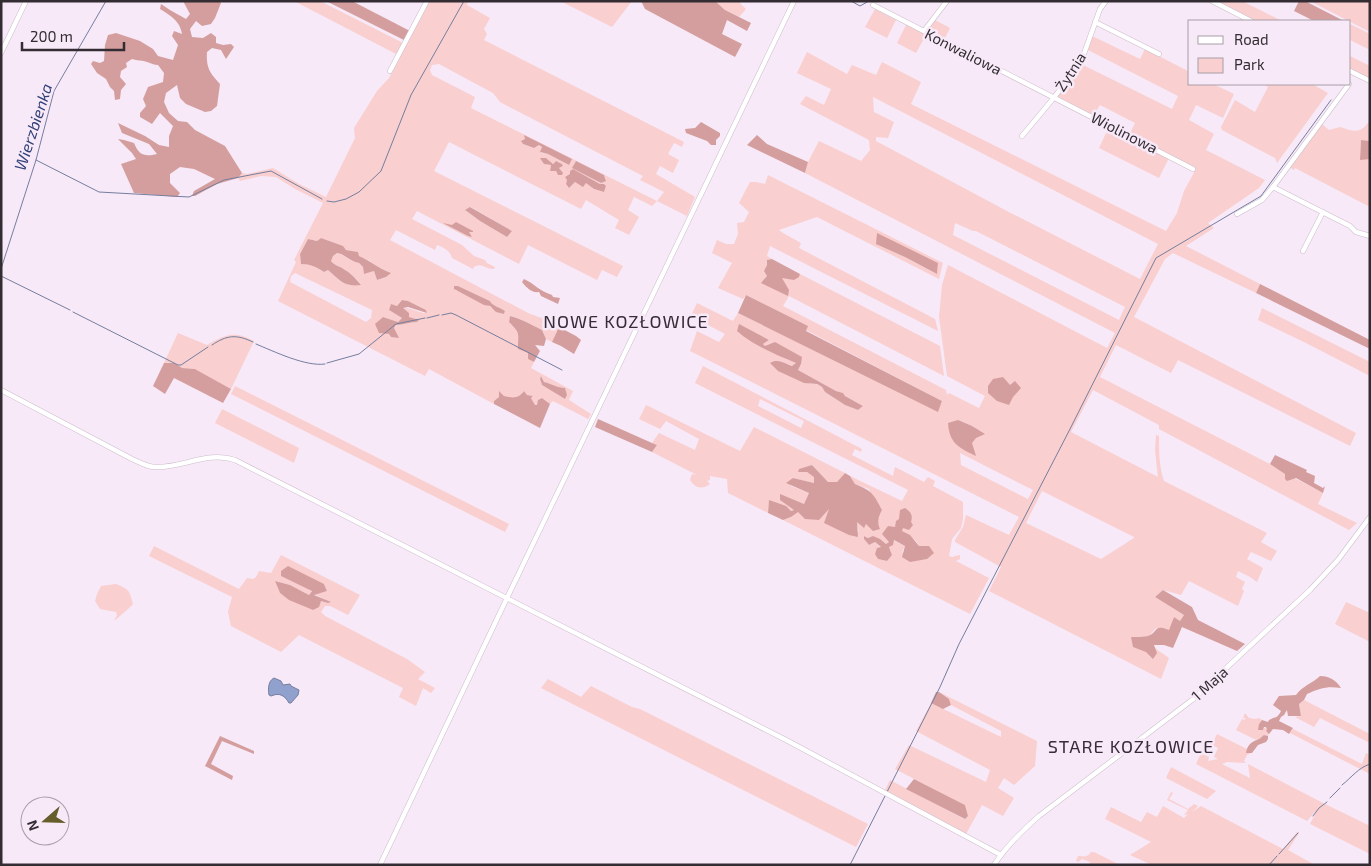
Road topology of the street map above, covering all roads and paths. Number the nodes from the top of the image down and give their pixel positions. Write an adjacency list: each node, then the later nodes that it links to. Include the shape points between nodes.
1 (26, 1): 12 (street)
2 (420, 1): 7 (street)
3 (794, 1): 30 (street)
4 (946, 1): 11 (street)
5 (1106, 1): 10 (street, Żytnia)
6 (1212, 1): 9 (street)
7 (426, 2): 14 (street)
8 (873, 5): 11 (street, Konwaliowa)
9 (1249, 20)
10 (1095, 22): 13 (street); 20 (street, Żytnia, via 1084,55)
11 (924, 31): 20 (street, Konwaliowa)
12 (1, 53)
13 (1159, 54)
14 (390, 71)
15 (1351, 72): 16 (street)
16 (1355, 74): 17 (street); 18 (street)
17 (1351, 81)
18 (1370, 81)
19 (1349, 85): 23 (street)
20 (1054, 98): 21 (street, Żytnia); 22 (street, Wiolinowa)
21 (1022, 136)
22 (1193, 169)
23 (1273, 187): 24 (street); 25 (street, via 1262,200)
24 (1323, 212): 26 (street, via 1356,232); 27 (street)
25 (1237, 214)
26 (1370, 236)
27 (1303, 251)
28 (1, 390): 30 (street, via 150,467 204,458 235,460)
29 (1370, 517): 31 (street, 1 Maja, via 1338,560 1310,590 1192,700 1039,816 1016,836)
30 (507, 598): 31 (street, via 788,741); 32 (street)
31 (1001, 855): 33 (street, 1 Maja)
32 (380, 865)
33 (994, 865)

